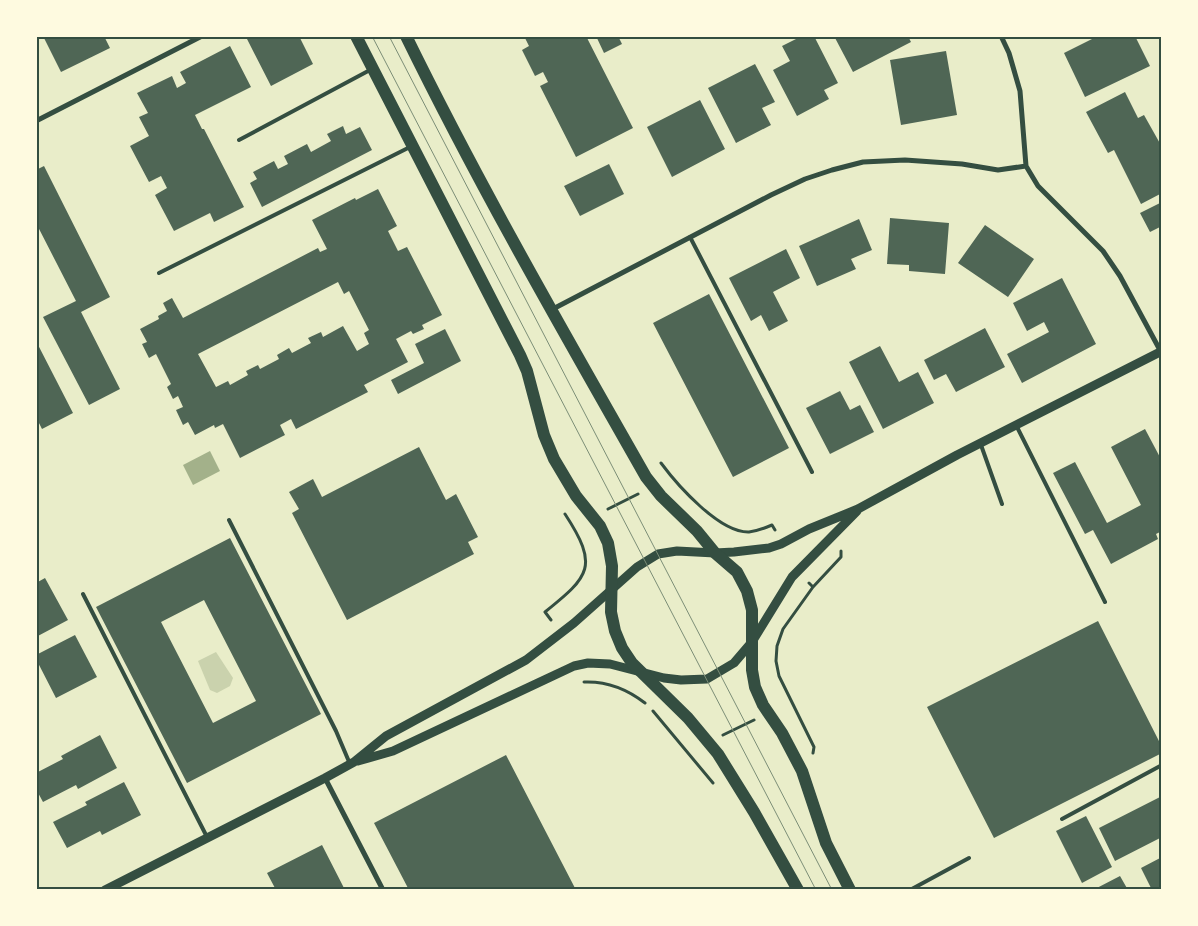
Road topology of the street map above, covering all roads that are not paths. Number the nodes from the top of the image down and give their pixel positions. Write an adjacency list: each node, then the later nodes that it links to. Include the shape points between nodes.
1 (202, 36): 6 (street)
2 (356, 36): 5 (main road)
3 (406, 36): 12 (main road, via 447,120)
4 (1001, 36): 9 (street, via 1020,91)
5 (373, 69): 7 (lane); 8 (main road)
6 (36, 121)
7 (240, 140)
8 (412, 146): 11 (lane); 21 (main road, via 520,356 554,459 608,543 612,561)
9 (1026, 166): 10 (street, via 998,170 905,160 863,162 805,179); 13 (street, via 1038,186 1103,251)
10 (690, 237): 12 (street); 16 (lane)
11 (159, 273)
12 (550, 310): 20 (main road, via 646,477)
13 (1161, 352): 14 (street)
14 (1016, 426): 15 (street); 23 (lane)
15 (980, 444): 17 (lane); 18 (street)
16 (812, 472)
17 (1002, 504)
18 (858, 509): 20 (street, via 769,548); 24 (street, via 792,577)
19 (228, 520): 26 (lane)
20 (715, 553): 21 (street, via 677,551 658,554 637,567); 24 (main road, via 737,572 747,591 752,610)
21 (611, 592): 25 (main road, via 611,612 618,639); 26 (street, via 526,660 386,736)
22 (83, 594): 30 (lane)
23 (1105, 602)
24 (752, 642): 25 (street, via 734,663 707,679 681,680); 35 (main road, via 755,687 802,771 826,843)
25 (642, 673): 26 (street, via 610,664 574,666 394,751); 34 (main road, via 688,718 718,754)
26 (352, 763): 28 (street)
27 (1162, 765): 29 (lane)
28 (325, 778): 30 (street); 33 (street)
29 (1062, 818)
30 (208, 837): 32 (street)
31 (970, 858): 36 (lane)
32 (105, 890)
33 (384, 890)
34 (798, 890)
35 (850, 890)
36 (910, 890)

